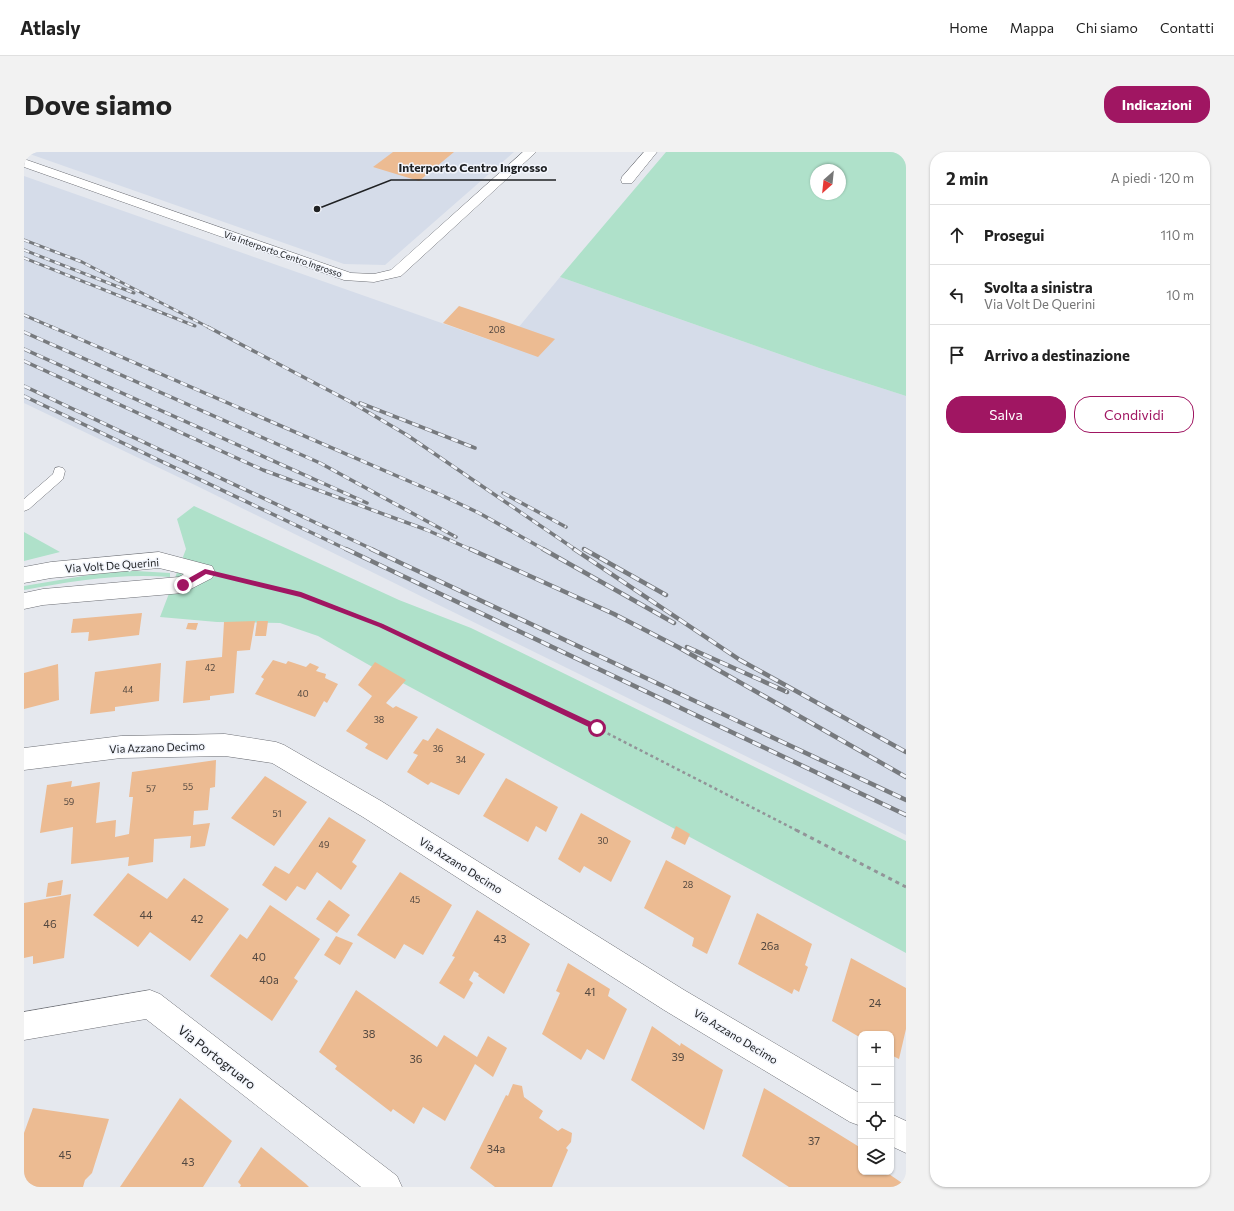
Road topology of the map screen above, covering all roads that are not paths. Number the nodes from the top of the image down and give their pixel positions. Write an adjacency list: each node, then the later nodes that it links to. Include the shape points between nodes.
1 (530, 152): 3 (street, Via Interporto Centro Ingrosso, via 396,273 374,278 349,277)
2 (651, 152): 4 (street)
3 (24, 163)
4 (627, 180)
5 (59, 471): 6 (lane, via 59,476)
6 (24, 506)
7 (24, 575): 8 (street, Via Volt De Querini, via 159,560 205,572 183,585 43,597)
8 (24, 601)
9 (24, 759): 11 (street, Via Azzano Decimo, via 121,747 225,744 276,753 372,809 674,1000)
10 (24, 1026): 14 (street, Via Portogruaro, via 150,1004)
11 (858, 1109)
12 (894, 1131): 13 (street)
13 (906, 1138)
14 (386, 1187)

